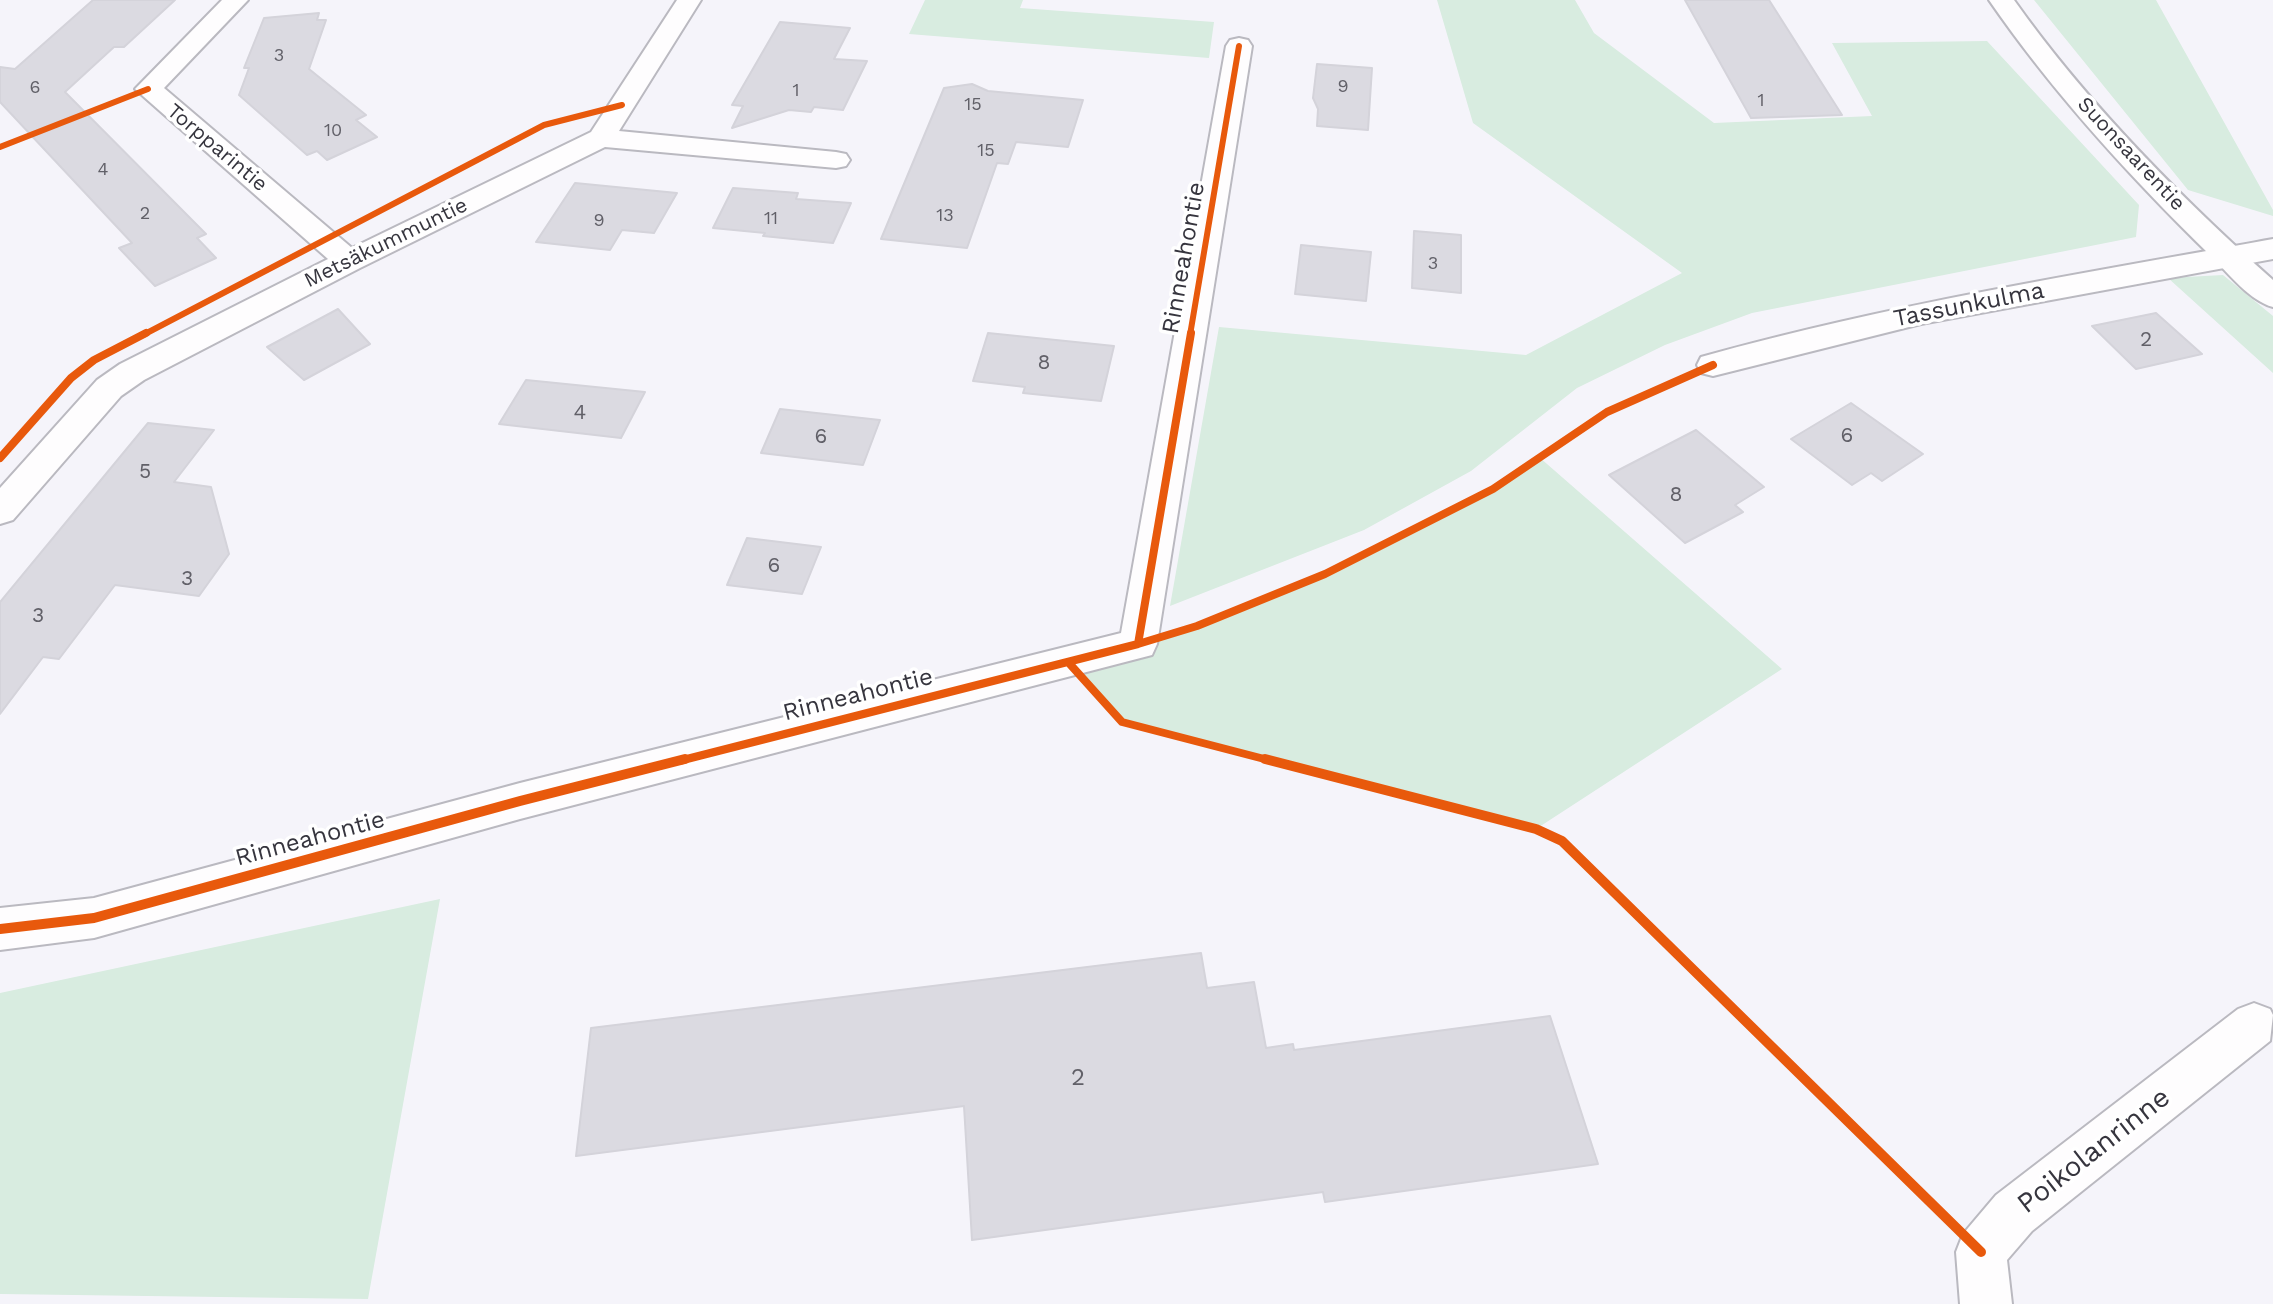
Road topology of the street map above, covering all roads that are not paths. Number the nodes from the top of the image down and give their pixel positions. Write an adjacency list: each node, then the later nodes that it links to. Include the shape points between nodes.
1 (236, 0): 9 (street, Torpparintie, via 148,89)
2 (689, 0): 5 (street)
3 (2001, 0): 8 (street, Suonsaarentie, via 2051,68)
4 (1239, 46): 13 (street, Rinneahontie, via 1138,644 520,802 94,918)
5 (601, 138): 6 (street); 9 (street, Metsäkummuntie)
6 (836, 160)
7 (2273, 249): 8 (street, Tassunkulma)
8 (2228, 257): 10 (street, Suonsaarentie); 11 (street, Tassunkulma, via 1902,317)
9 (349, 261): 12 (street, Metsäkummuntie, via 132,372 110,388)
10 (2273, 297)
11 (1713, 365)
12 (0, 511)
13 (0, 929)
14 (2254, 1025): 15 (street, Poikolanrinne, via 2014,1213 1981,1252)
15 (1986, 1304)

